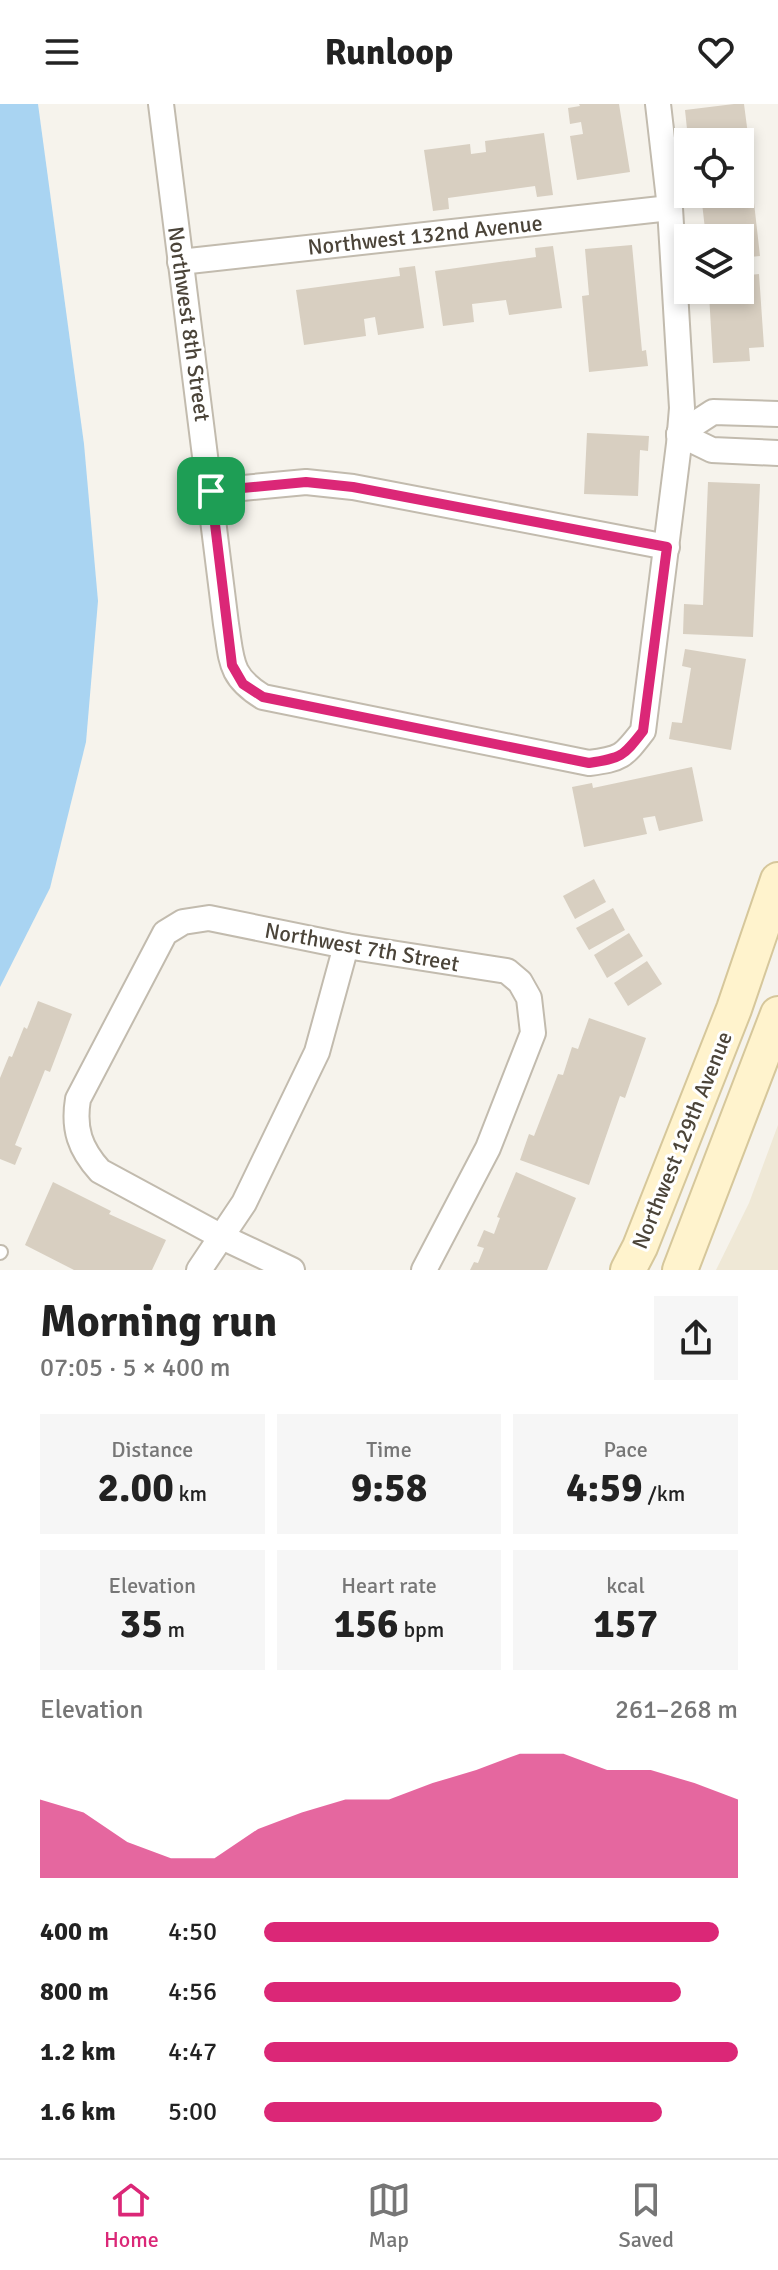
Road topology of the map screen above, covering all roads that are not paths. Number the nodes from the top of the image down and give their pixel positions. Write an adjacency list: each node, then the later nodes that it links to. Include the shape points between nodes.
1 (161, 104): 4 (street, Northwest 8th Street)
2 (658, 104): 3 (street)
3 (670, 208): 4 (street, Northwest 132nd Avenue); 6 (street, via 682,408)
4 (180, 262): 8 (street, Northwest 8th Street)
5 (778, 414): 6 (street, via 713,412)
6 (679, 434): 7 (street, via 712,450); 9 (street)
7 (778, 453)
8 (211, 491): 9 (street, via 306,482 353,487); 9 (street, Northwest 8th Street, via 232,665 243,684 263,697 589,763 626,754 643,731)
9 (667, 547)
10 (778, 880): 12 (street)
11 (346, 946): 14 (street, via 317,1052 244,1203); 14 (street, Northwest 7th Street, via 209,918 183,922 165,933 78,1099 77,1136 100,1171); 17 (street, Northwest 7th Street, via 507,971 529,998 533,1033 488,1148)
12 (734, 1009): 13 (street, Northwest 129th Avenue); 18 (street, Northwest 129th Avenue)
13 (776, 1025): 19 (street, Northwest 129th Avenue)
14 (222, 1237): 15 (street); 16 (street)
15 (199, 1270)
16 (292, 1270)
17 (424, 1270)
18 (628, 1270)
19 (680, 1270)

